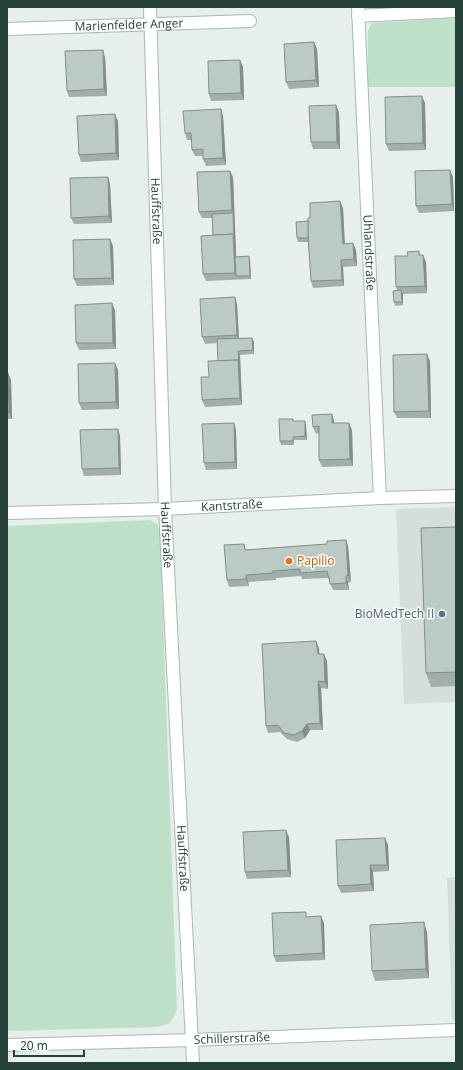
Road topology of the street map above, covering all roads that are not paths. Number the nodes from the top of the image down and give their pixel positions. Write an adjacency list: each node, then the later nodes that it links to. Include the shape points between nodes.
1 (150, 7): 5 (street, Hauffstraße)
2 (358, 11): 3 (street); 8 (street, Uhlandstraße)
3 (456, 11)
4 (250, 21): 5 (street, Marienfelder Anger)
5 (151, 25): 6 (street, Marienfelder Anger); 9 (street, Hauffstraße)
6 (7, 29)
7 (456, 496): 8 (street, Kantstraße)
8 (380, 498): 9 (street, Kantstraße)
9 (165, 509): 10 (street, Kantstraße); 12 (street, Hauffstraße)
10 (7, 513)
11 (456, 1030): 12 (street, Schillerstraße)
12 (192, 1040): 13 (street, Schillerstraße); 14 (street, Hauffstraße)
13 (7, 1045)
14 (193, 1063)

